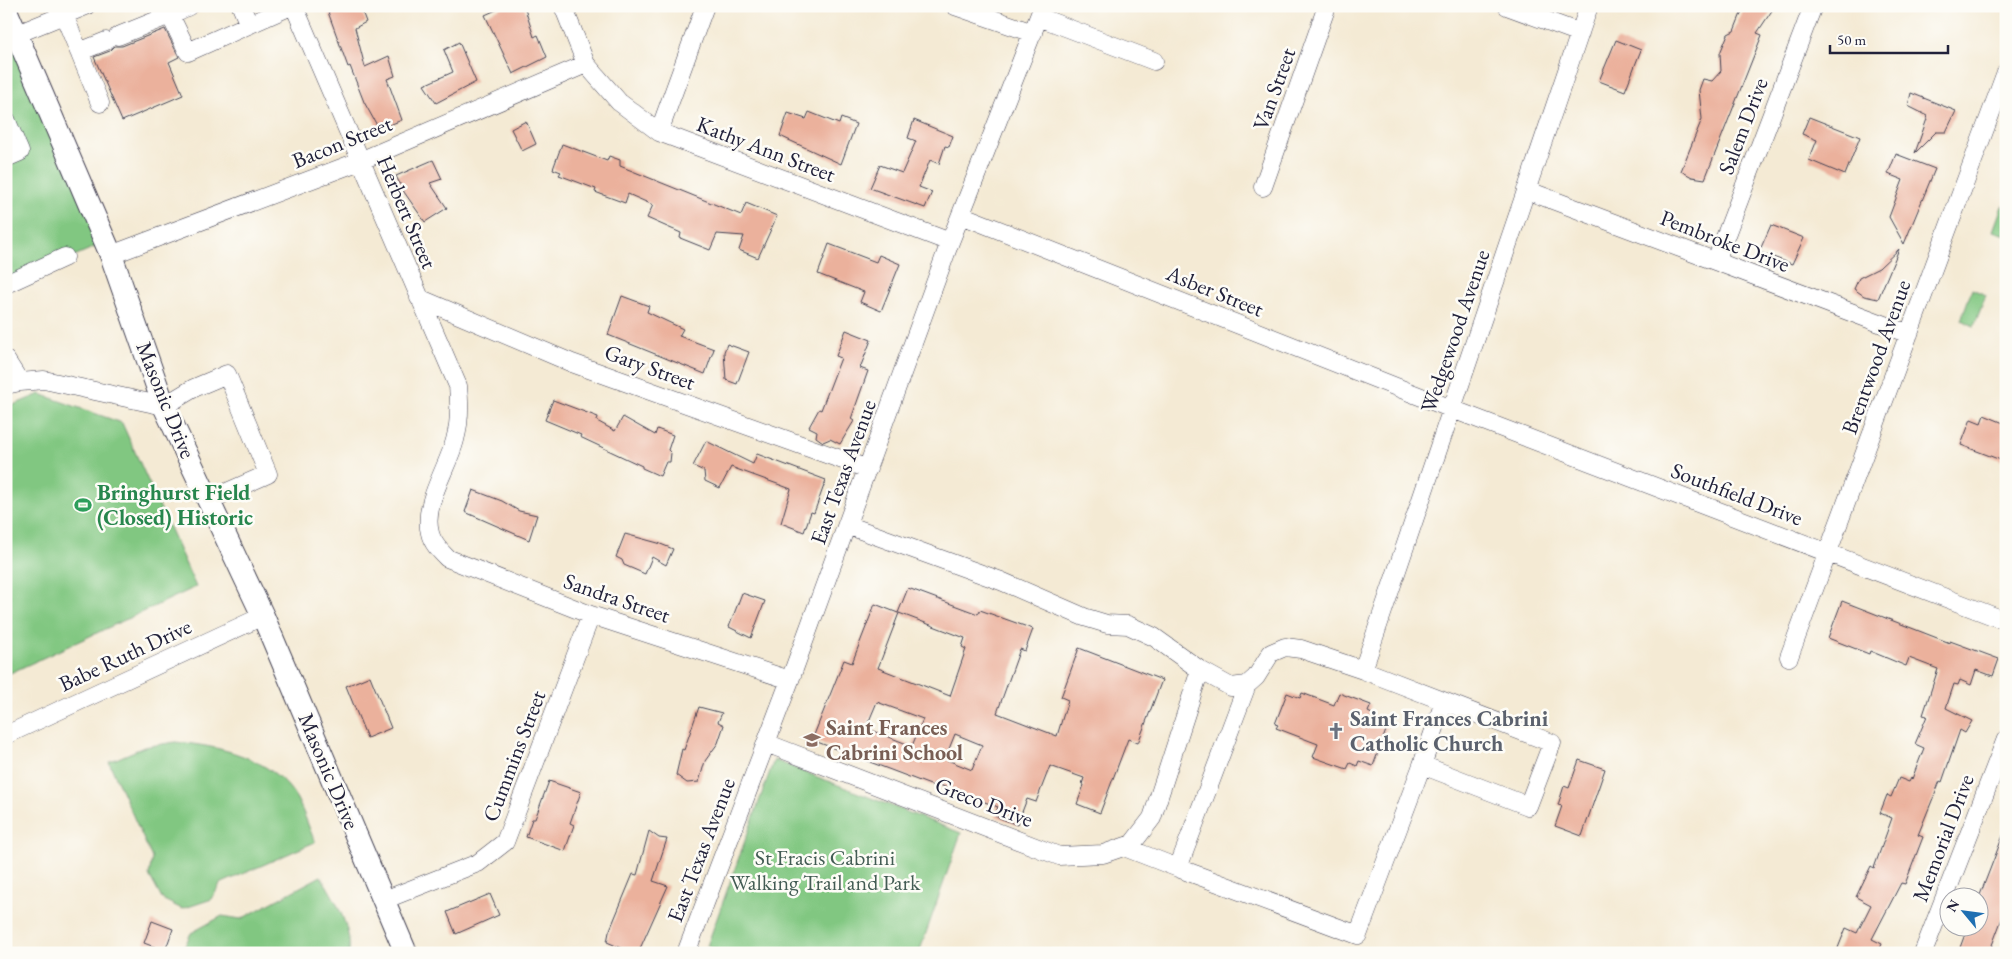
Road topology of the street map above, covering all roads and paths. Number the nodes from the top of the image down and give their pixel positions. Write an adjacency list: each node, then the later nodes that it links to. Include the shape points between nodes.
1 (86, 6): 13 (street)
2 (189, 6): 14 (street)
3 (241, 6): 16 (street)
4 (293, 6): 16 (street); 27 (street, Herbert Street)
5 (563, 6): 21 (street, Kathy Ann Street)
6 (705, 6): 25 (street)
7 (955, 6): 15 (street)
8 (1327, 6): 28 (street, Van Street)
9 (1507, 6): 17 (street)
10 (1589, 6): 17 (street, Wedgewood Avenue)
11 (1813, 6): 34 (street, Salem Drive)
12 (6, 10): 18 (main road, Masonic Drive)
13 (56, 14): 18 (street); 19 (street)
14 (170, 15): 16 (street, via 188,52); 19 (street)
15 (1039, 19): 20 (street); 30 (street, East Texas Avenue)
16 (250, 25)
17 (1580, 33): 29 (street, Wedgewood Avenue)
18 (17, 34): 32 (main road, Masonic Drive)
19 (79, 52): 23 (street)
20 (1154, 61)
21 (586, 64): 25 (street, Kathy Ann Street, via 619,102); 27 (street, Bacon Street)
22 (2006, 72): 37 (street, Brentwood Avenue)
23 (100, 103)
24 (6, 118): 26 (street, via 20,152)
25 (659, 132): 31 (street, Kathy Ann Street)
26 (6, 158)
27 (360, 161): 32 (street, Bacon Street); 36 (street, Herbert Street)
28 (1263, 187)
29 (1526, 190): 34 (street, Pembroke Drive); 41 (street, Wedgewood Avenue)
30 (961, 215): 31 (street, East Texas Avenue); 41 (street, Asber Street)
31 (950, 242): 42 (street, East Texas Avenue)
32 (110, 256): 40 (main road, Masonic Drive)
33 (64, 257): 35 (street)
34 (1716, 261): 37 (street, Pembroke Drive)
35 (6, 284)
36 (419, 298): 42 (street, Gary Street, via 572,363); 45 (street, Herbert Street, via 458,386 459,396 460,416 455,442 429,510 429,532)
37 (1909, 334): 46 (street, Brentwood Avenue)
38 (6, 360): 39 (street)
39 (13, 384): 40 (street, via 44,380)
40 (164, 406): 43 (main road, Masonic Drive); 43 (street, via 227,374 268,474)
41 (1452, 409): 46 (street, Southfield Drive); 52 (street, Wedgewood Avenue)
42 (868, 469): 44 (street, East Texas Avenue)
43 (209, 500): 48 (main road, Masonic Drive)
44 (847, 526): 51 (street, via 1001,581 1084,616 1107,624 1128,625 1154,637); 53 (street, East Texas Avenue)
45 (435, 545): 47 (street, Sandra Street, via 447,558)
46 (1827, 553): 49 (street, Southfield Drive); 50 (street, Brentwood Avenue)
47 (591, 615): 53 (street, Sandra Street); 62 (street, Cummins Street, via 505,842 478,863)
48 (263, 616): 56 (street, Babe Ruth Drive); 62 (main road, Masonic Drive)
49 (2006, 621)
50 (1788, 657)
51 (1200, 670): 54 (street, via 1232,687); 60 (street, via 1152,818)
52 (1363, 670): 54 (street, via 1301,649 1285,647 1271,653); 55 (street)
53 (790, 680): 58 (street, East Texas Avenue)
54 (1247, 685): 61 (street)
55 (1444, 702): 59 (street); 59 (street, via 1552,743 1528,806)
56 (6, 735)
57 (2006, 738): 65 (street, Memorial Drive)
58 (766, 743): 60 (street, Greco Drive, via 1059,856 1103,854); 64 (street, East Texas Avenue)
59 (1422, 765): 61 (street, via 1358,935)
60 (1128, 846): 61 (street)
61 (1178, 868)
62 (384, 900): 63 (main road, Masonic Drive)
63 (406, 953)
64 (686, 953)
65 (1923, 953)

